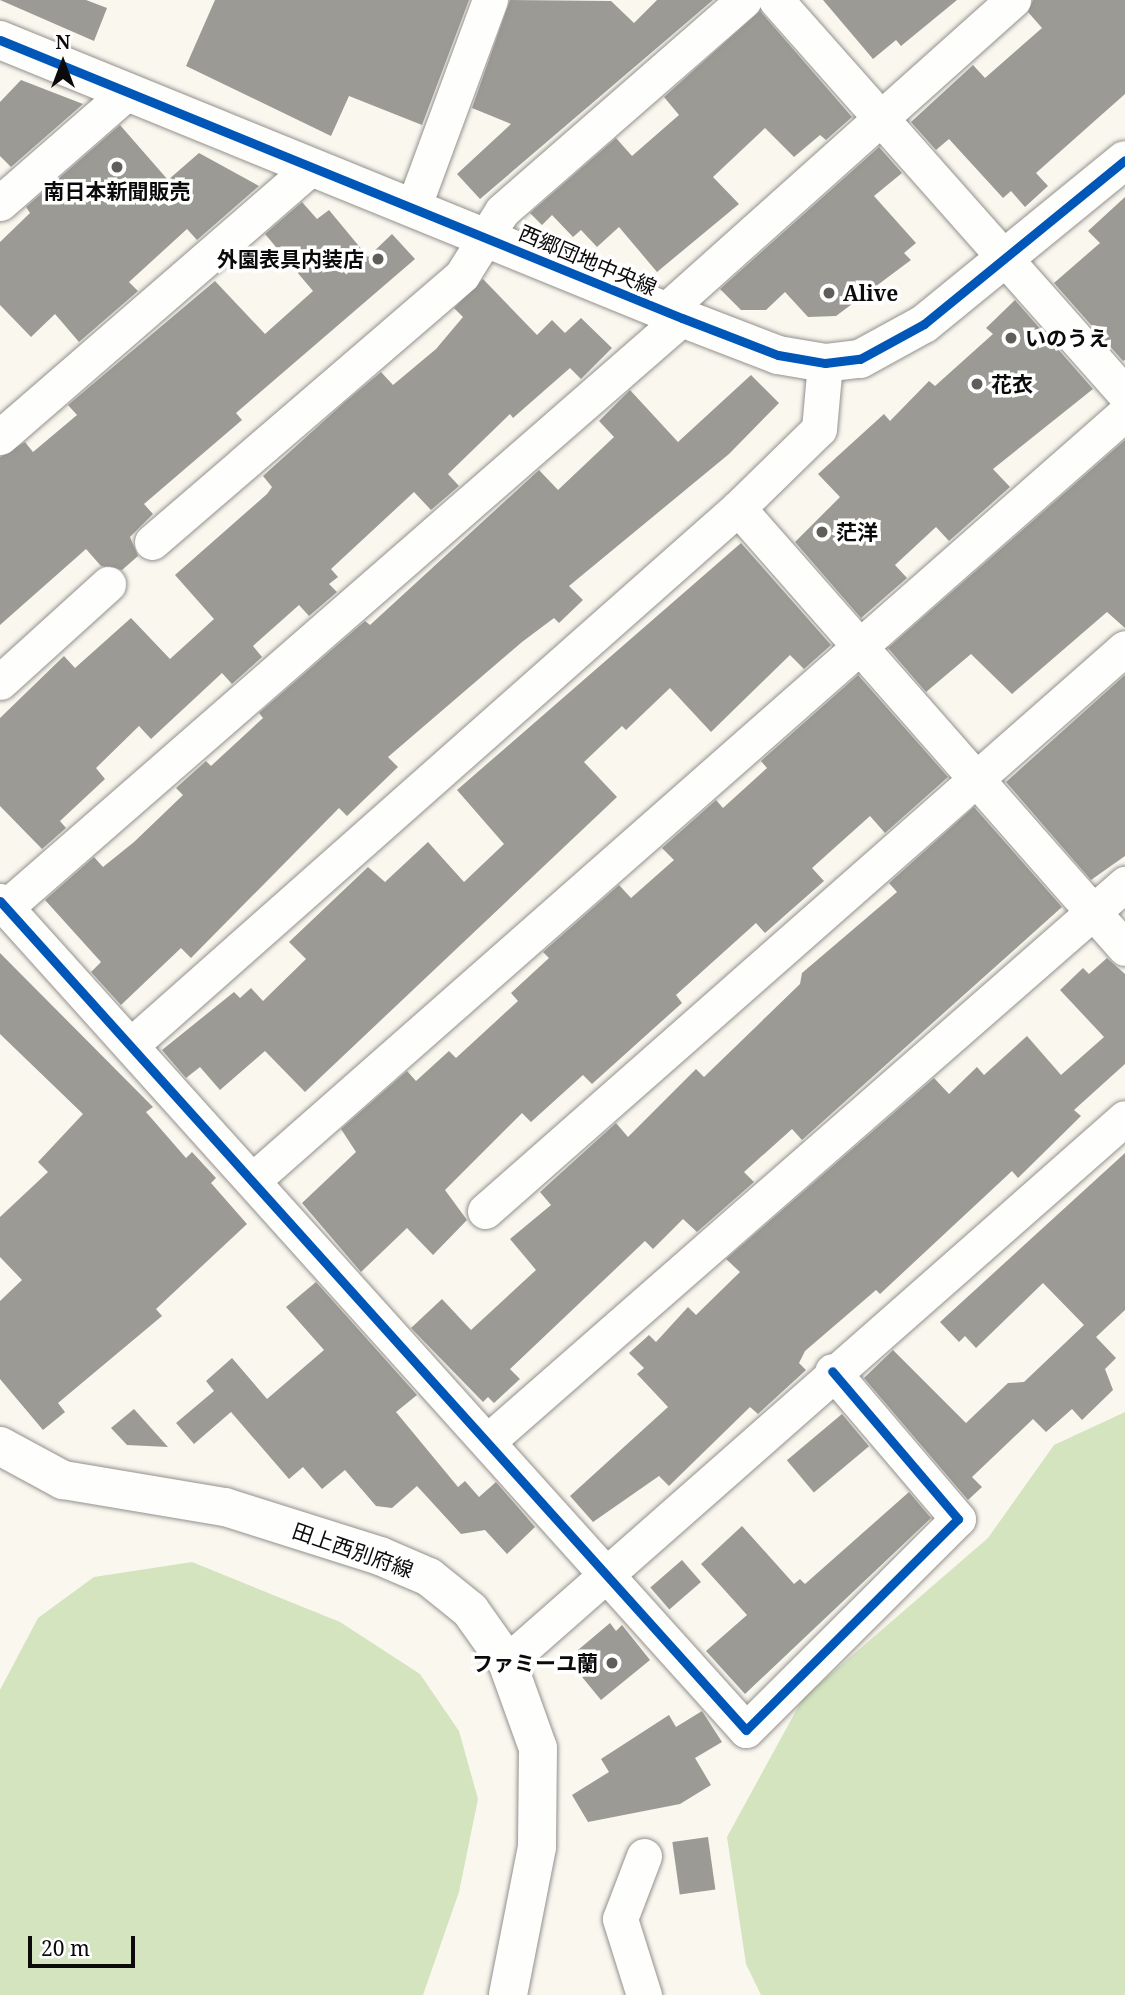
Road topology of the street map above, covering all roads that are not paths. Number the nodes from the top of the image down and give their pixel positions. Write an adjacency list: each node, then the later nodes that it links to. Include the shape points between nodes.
1 (490, 0): 11 (street)
2 (744, 0): 12 (street, via 502,211)
3 (776, 0): 7 (street)
4 (1013, 0): 7 (street)
5 (0, 40): 6 (street, 西郷団地中央線)
6 (126, 93): 9 (street, 西郷団地中央線); 10 (street)
7 (881, 117): 13 (street); 14 (street)
8 (1125, 160): 13 (street, 西郷団地中央線)
9 (312, 167): 11 (street, 西郷団地中央線); 18 (street)
10 (0, 203)
11 (413, 208): 12 (street, 西郷団地中央線)
12 (484, 236): 14 (street, 西郷団地中央線); 20 (street, via 462,275)
13 (1010, 259): 15 (street, 西郷団地中央線, via 886,346 860,359); 16 (street)
14 (673, 315): 15 (street, 西郷団地中央線, via 778,355); 27 (street)
15 (825, 363): 19 (street, via 819,429)
16 (1125, 394)
17 (1125, 413): 22 (street)
18 (0, 438)
19 (738, 508): 22 (street); 30 (street)
20 (152, 542)
21 (108, 584): 24 (street)
22 (859, 645): 25 (street); 32 (street)
23 (1125, 648): 25 (street)
24 (0, 682)
25 (977, 781): 28 (street); 33 (street)
26 (1125, 884): 28 (street)
27 (3, 904): 30 (street)
28 (1093, 912): 29 (street); 35 (street)
29 (1125, 948)
30 (131, 1045): 32 (street)
31 (1125, 1118): 34 (street)
32 (253, 1180): 35 (street)
33 (485, 1211)
34 (832, 1371): 37 (street); 37 (street, via 958,1519 746,1730)
35 (488, 1441): 37 (street)
36 (0, 1446): 38 (street, 田上西別府線, via 63,1480 225,1507 392,1561 429,1577 470,1610)
37 (608, 1575): 38 (street)
38 (507, 1662): 40 (street, 田上西別府線, via 538,1748 537,1847)
39 (643, 1856): 41 (street, via 620,1919)
40 (508, 1995)
41 (644, 1995)

